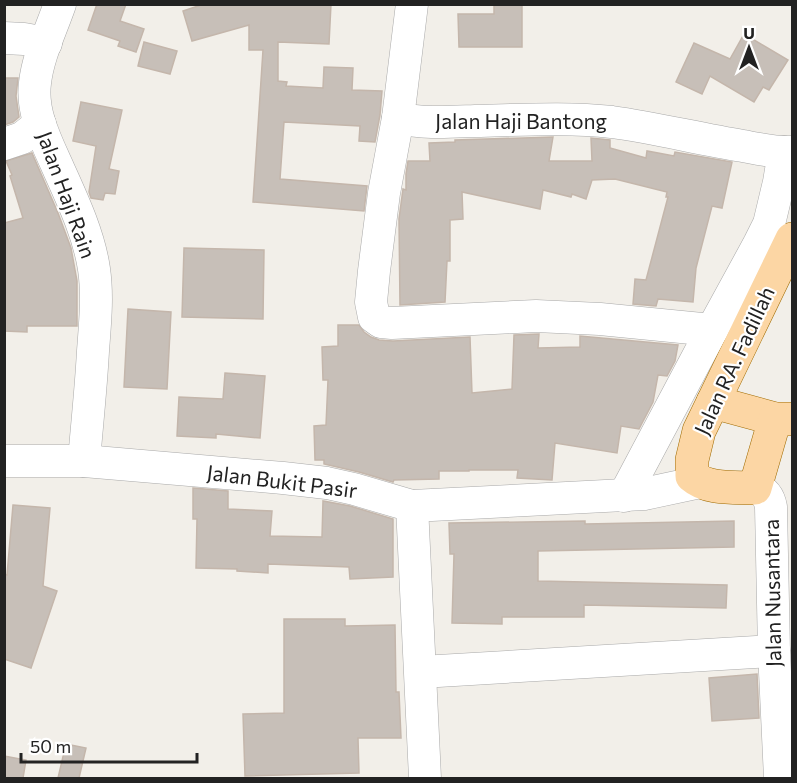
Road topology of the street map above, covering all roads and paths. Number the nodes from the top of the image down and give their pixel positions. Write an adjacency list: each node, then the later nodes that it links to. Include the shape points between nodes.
1 (60, 4): 4 (street, Jalan Haji Rain)
2 (412, 4): 5 (street)
3 (4, 38): 4 (street)
4 (46, 43): 6 (street, Jalan Haji Rain, via 35,83)
5 (398, 118): 8 (street, Jalan Haji Bantong, via 430,122 611,122); 10 (street, via 374,271 371,308 377,320 392,323 547,317)
6 (40, 124): 7 (street, via 22,138); 14 (street, Jalan Haji Rain, via 71,197 93,267 95,327)
7 (4, 144)
8 (788, 152): 10 (street, via 769,224)
9 (792, 239): 11 (main road, Jalan RA. Fadillah)
10 (712, 330): 17 (street)
11 (713, 402): 12 (main road); 15 (main road, Jalan RA. Fadillah, via 699,431 692,460 691,474)
12 (784, 419): 16 (main road, Jalan Nusantara)
13 (4, 460): 14 (street, Jalan Bukit Pasir)
14 (84, 461): 18 (street, Jalan Bukit Pasir, via 327,483)
15 (700, 482): 16 (main road, Jalan Nusantara); 17 (street, Jalan Bukit Pasir)
16 (755, 488): 19 (street, Jalan Nusantara, via 764,492 771,507)
17 (624, 496): 18 (street, Jalan Bukit Pasir)
18 (412, 506): 20 (street)
19 (774, 651): 20 (street); 22 (street, Jalan Nusantara)
20 (421, 672): 21 (street)
21 (425, 778)
22 (780, 778)

